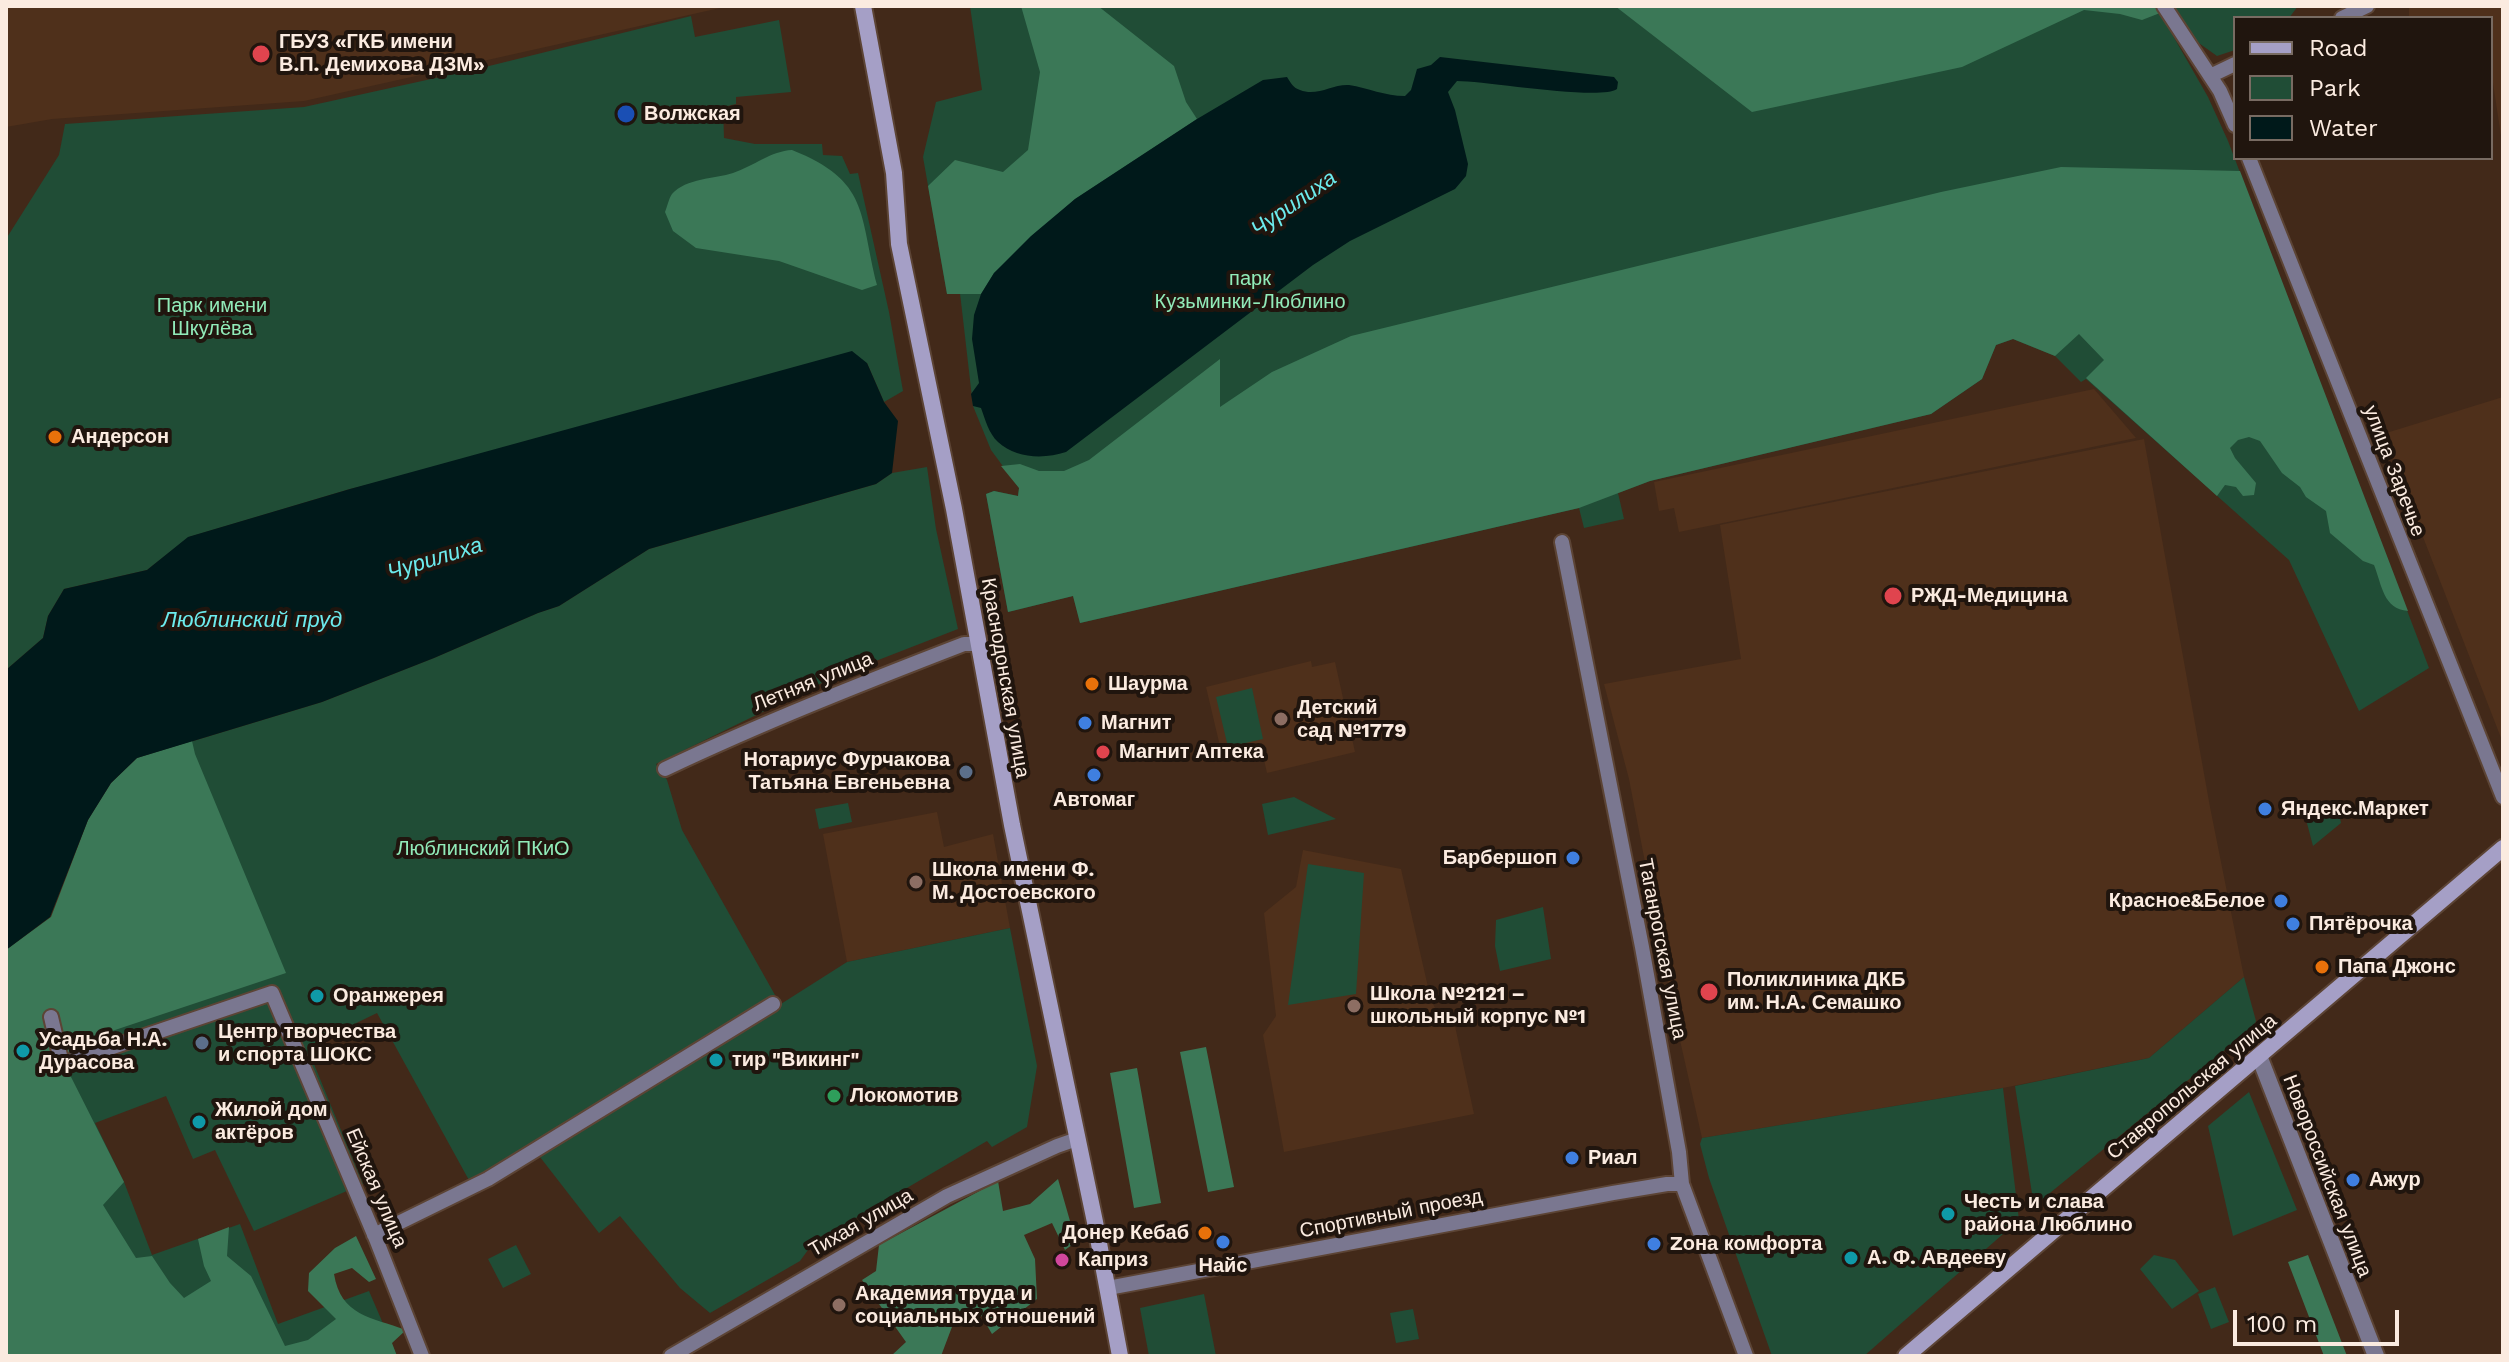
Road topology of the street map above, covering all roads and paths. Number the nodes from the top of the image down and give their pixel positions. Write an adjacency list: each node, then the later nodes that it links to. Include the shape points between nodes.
1 (863, 6): 10 (main road, Краснодонская улица, via 894,173 899,244)
2 (2164, 6): 6 (street)
3 (2367, 6): 4 (street)
4 (2346, 16)
5 (2233, 65): 6 (street)
6 (2210, 76): 7 (street)
7 (2233, 121)
8 (2250, 160): 12 (street, улица Заречье)
9 (1562, 542): 18 (street, Таганрогская улица, via 1642,947)
10 (979, 644): 11 (street, Летняя улица, via 964,644 739,733); 17 (main road, Краснодонская улица)
11 (665, 769)
12 (2503, 797)
13 (2503, 848): 16 (main road, Ставропольская улица)
14 (773, 1004): 19 (street, via 488,1179)
15 (51, 1017): 19 (street, Ейская улица, via 57,1064 272,993)
16 (2259, 1056): 25 (main road, Ставропольская улица); 26 (street, Новороссийская улица)
17 (1077, 1139): 20 (main road, Краснодонская улица); 22 (street, Тихая улица, via 947,1196)
18 (1682, 1184): 20 (street, Спортивный проезд); 24 (street, Таганрогская улица)
19 (374, 1235): 21 (street, Ейская улица)
20 (1108, 1288): 23 (main road, Краснодонская улица)
21 (422, 1356)
22 (671, 1356)
23 (1120, 1356)
24 (1746, 1356)
25 (1906, 1356)
26 (2376, 1356)

